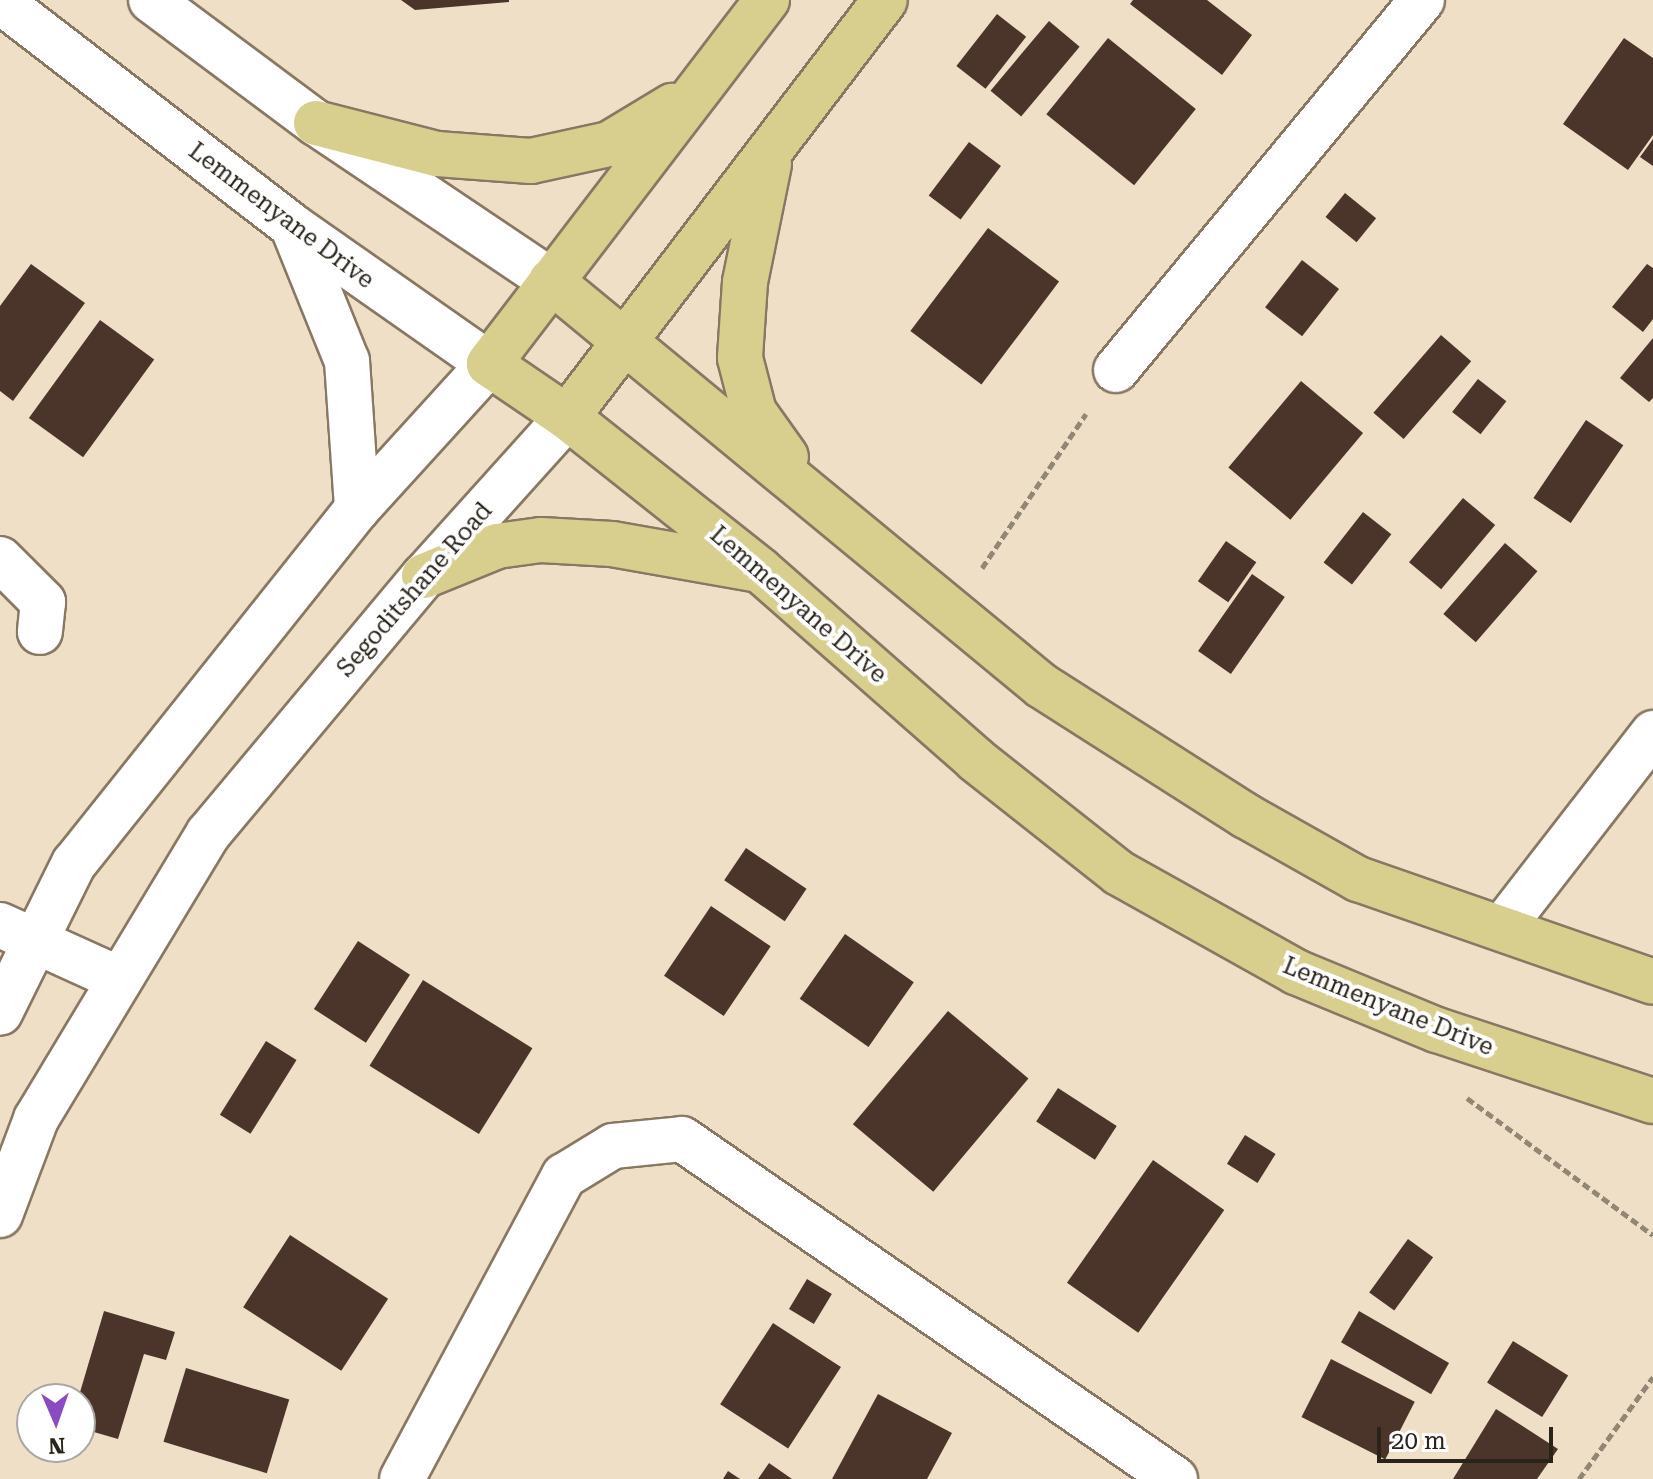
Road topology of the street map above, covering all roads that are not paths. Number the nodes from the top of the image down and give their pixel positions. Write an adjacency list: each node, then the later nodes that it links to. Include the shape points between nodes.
1 (151, 0): 7 (street)
2 (767, 0): 6 (main road)
3 (885, 0): 8 (main road, Segoditshane Road)
4 (1422, 0): 13 (street)
5 (0, 1): 9 (street, Lemmenyane Drive)
6 (694, 93): 7 (main road, via 609,144 531,161 437,154); 10 (main road)
7 (316, 123): 10 (street)
8 (771, 154): 11 (main road, Segoditshane Road); 15 (main road, via 745,282 740,358 754,412)
9 (292, 226): 12 (street, Lemmenyane Drive); 16 (street, via 347,361)
10 (551, 281): 11 (main road); 12 (main road)
11 (625, 342): 14 (main road, Segoditshane Road); 15 (main road)
12 (489, 364): 14 (main road, Lemmenyane Drive); 16 (street)
13 (1116, 370)
14 (567, 417): 17 (main road, Lemmenyane Drive); 19 (street, Segoditshane Road)
15 (816, 500): 22 (main road, via 1042,686 1246,816 1358,879)
16 (357, 509): 23 (street)
17 (760, 570): 19 (main road, via 612,544 541,540 497,546); 27 (main road, Lemmenyane Drive, via 976,760 1119,873 1296,972 1437,1030)
18 (5, 575): 20 (street, via 43,602)
19 (424, 576): 24 (street, Segoditshane Road, via 208,834)
20 (40, 632)
21 (1653, 733): 22 (street)
22 (1502, 928): 25 (main road)
23 (17, 932): 24 (street); 26 (street)
24 (117, 978): 28 (street, Segoditshane Road, via 36,1119)
25 (1653, 982)
26 (0, 1013)
27 (1653, 1101)
28 (0, 1215)
29 (402, 1479): 30 (street, via 564,1176 613,1146 682,1139)
30 (1175, 1479)

